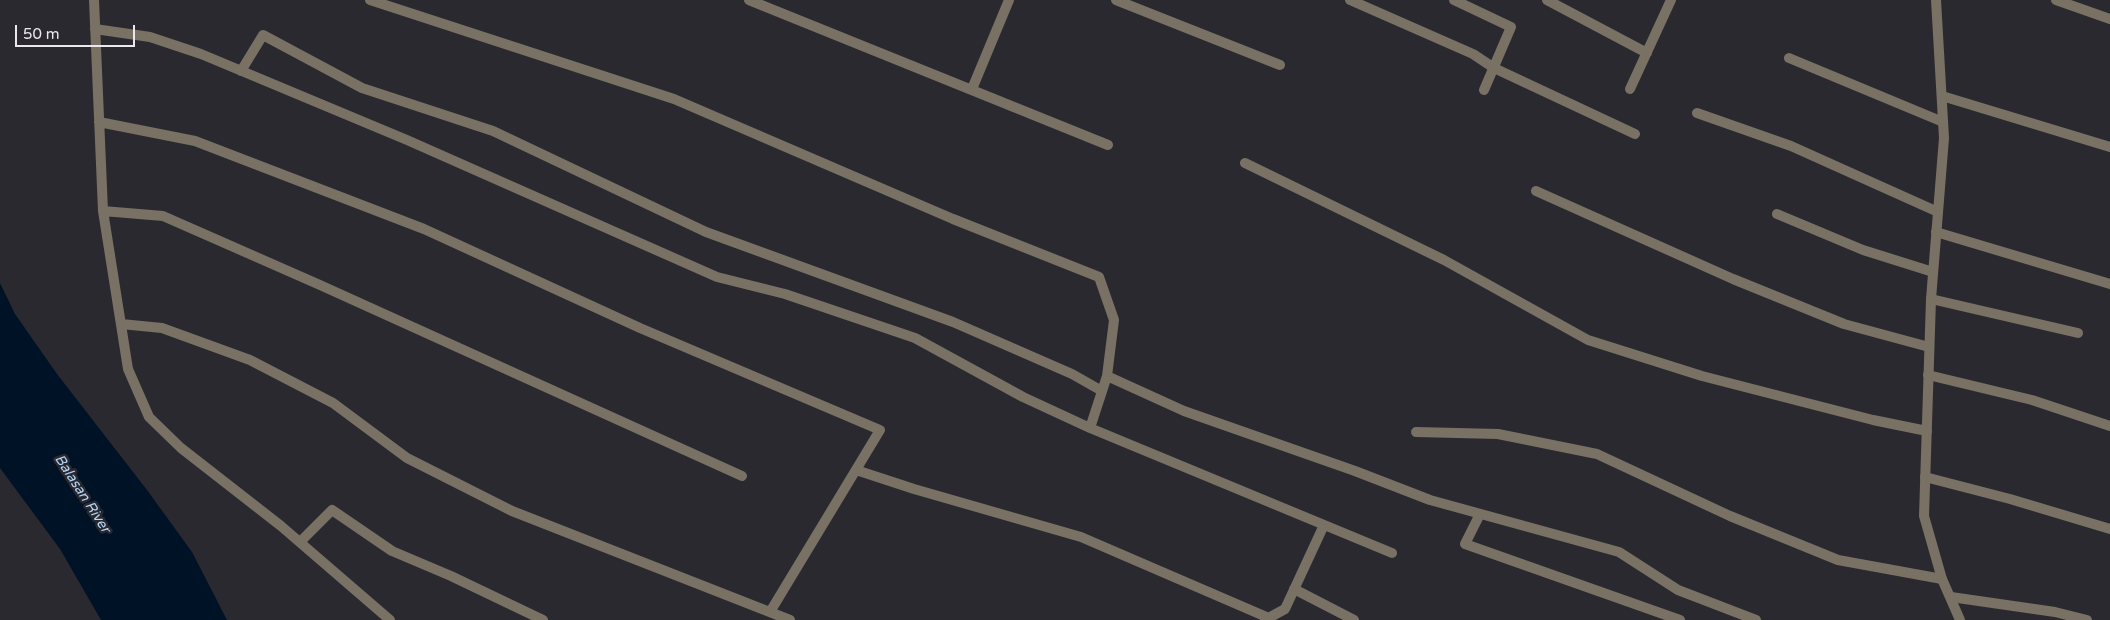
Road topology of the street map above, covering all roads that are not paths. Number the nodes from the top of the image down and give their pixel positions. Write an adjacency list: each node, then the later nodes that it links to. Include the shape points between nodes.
1 (94, 0): 13 (street)
2 (370, 0): 42 (street, via 674,99 953,219 1099,277 1114,320)
3 (749, 0): 19 (street)
4 (1009, 0): 19 (street)
5 (1116, 0): 16 (street)
6 (1350, 0): 17 (street, via 1473,54)
7 (1454, 0): 17 (street, via 1512,27)
8 (1547, 0): 14 (street)
9 (1671, 0): 14 (street)
10 (1936, 0): 22 (street)
11 (2056, 0): 12 (street)
12 (2110, 20)
13 (95, 29): 18 (street, via 150,37); 24 (street)
14 (1647, 53): 20 (street)
15 (1788, 58): 25 (street)
16 (1280, 65)
17 (1494, 68): 21 (street); 26 (street)
18 (241, 70): 43 (street, via 263,35 362,88 493,131 706,232 953,322 1072,374); 45 (street, via 717,277 785,294 915,338 1024,397)
19 (972, 89): 27 (street)
20 (1630, 89)
21 (1484, 90)
22 (1942, 96): 25 (street); 28 (street)
23 (1697, 113): 32 (street, via 1791,146)
24 (99, 122): 31 (street); 48 (street, via 195,141 424,229 640,328 880,430)
25 (1943, 122): 32 (street)
26 (1635, 134)
27 (1108, 145)
28 (2110, 147)
29 (1245, 163): 46 (street, via 1444,260 1588,340 1702,376)
30 (1536, 191): 40 (street, via 1733,279 1844,324)
31 (103, 211): 38 (street); 49 (street, via 163,216)
32 (1938, 212): 34 (street)
33 (1777, 214): 35 (street, via 1863,250)
34 (1936, 232): 35 (street); 36 (street)
35 (1933, 272): 37 (street)
36 (2110, 284)
37 (1931, 299): 39 (street); 40 (street)
38 (121, 324): 54 (street, via 128,369 149,417 181,448); 59 (street, via 162,328 250,360 333,403 407,458 512,511)
39 (2078, 333)
40 (1929, 347): 41 (street)
41 (1928, 375): 44 (street, via 2032,400); 46 (street)
42 (1108, 376): 43 (street); 51 (street, via 1184,411 1430,500)
43 (1102, 391): 45 (street)
44 (2110, 426)
45 (1090, 428): 52 (street)
46 (1927, 431): 50 (street)
47 (1416, 432): 56 (street, via 1498,434 1597,454 1730,516 1838,560)
48 (856, 470): 59 (street); 60 (street, via 1081,538)
49 (742, 476)
50 (1925, 476): 53 (street); 56 (street, via 1924,516)
51 (1480, 514): 65 (street, via 1465,544); 66 (street, via 1618,552 1678,590)
52 (1324, 525): 55 (street); 57 (street)
53 (2110, 530)
54 (300, 542): 61 (street); 62 (street, via 332,510 392,551)
55 (1392, 553)
56 (1942, 579): 58 (street)
57 (1294, 589): 60 (street, via 1285,609); 64 (street)
58 (1950, 597): 67 (street); 68 (street, via 2055,612)
59 (770, 612): 63 (street)
60 (1268, 619)
61 (390, 620)
62 (543, 620)
63 (790, 620)
64 (1354, 620)
65 (1680, 620)
66 (1756, 620)
67 (1960, 620)
68 (2087, 620)

